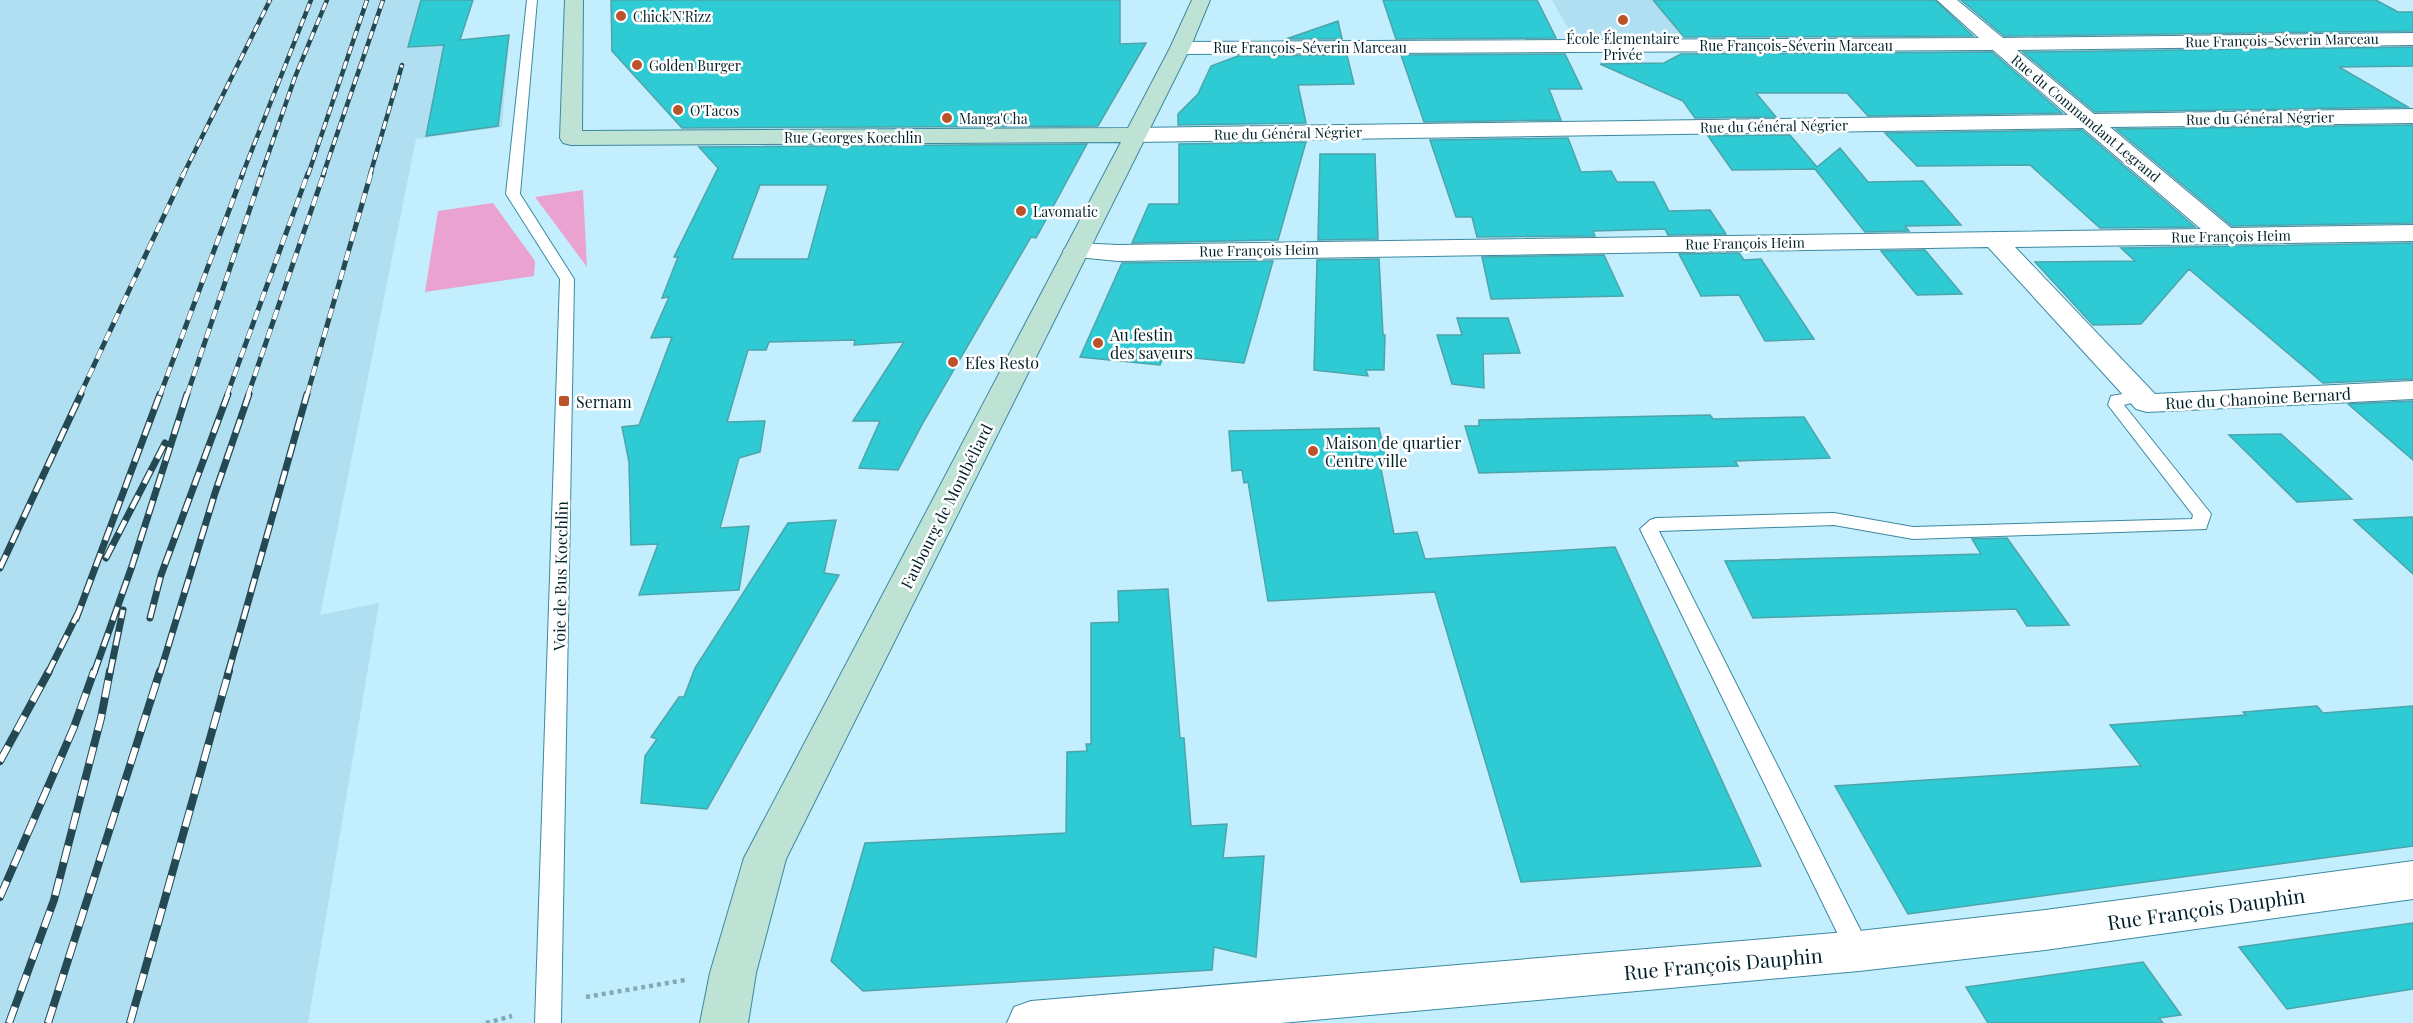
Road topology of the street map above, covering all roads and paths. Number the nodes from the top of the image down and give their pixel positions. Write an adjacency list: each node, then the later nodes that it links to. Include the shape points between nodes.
1 (532, 0): 21 (lane, Voie de Bus Koechlin, via 513,194 567,279)
2 (574, 0): 10 (main road, Rue Georges Koechlin, via 571,138)
3 (1200, 0): 7 (main road, Faubourg de Montbéliard)
4 (1946, 0): 6 (street, Rue du Commandant Legrand)
5 (2413, 39): 6 (street, Rue François-Séverin Marceau)
6 (1997, 44): 7 (street, Rue François-Séverin Marceau); 9 (street, Rue du Commandant Legrand)
7 (1180, 48): 10 (main road, Faubourg de Montbéliard)
8 (2413, 116): 9 (street, Rue du Général Négrier)
9 (2092, 121): 10 (street, Rue du Général Négrier); 12 (street, Rue du Commandant Legrand)
10 (1135, 135): 14 (main road, Faubourg de Montbéliard)
11 (2413, 234): 12 (street, Rue François Heim)
12 (2226, 237): 13 (street, Rue François Heim)
13 (1995, 240): 14 (street, Rue François Heim); 16 (street, Rue du Chanoine Bernard)
14 (1076, 251): 22 (main road, Faubourg de Montbéliard, via 765,858 733,974)
15 (2413, 390): 16 (street, Rue du Chanoine Bernard, via 2147,403)
16 (2140, 396): 18 (lane, via 2117,399 2116,405 2202,514 2200,525 1913,533 1834,519 1656,524 1648,529)
17 (2413, 880): 18 (street, Rue François Dauphin)
18 (1859, 951): 23 (street, Rue François Dauphin)
19 (645, 985): 20 (path)
20 (604, 992)
21 (548, 1023)
22 (724, 1023)
23 (1031, 1023)

